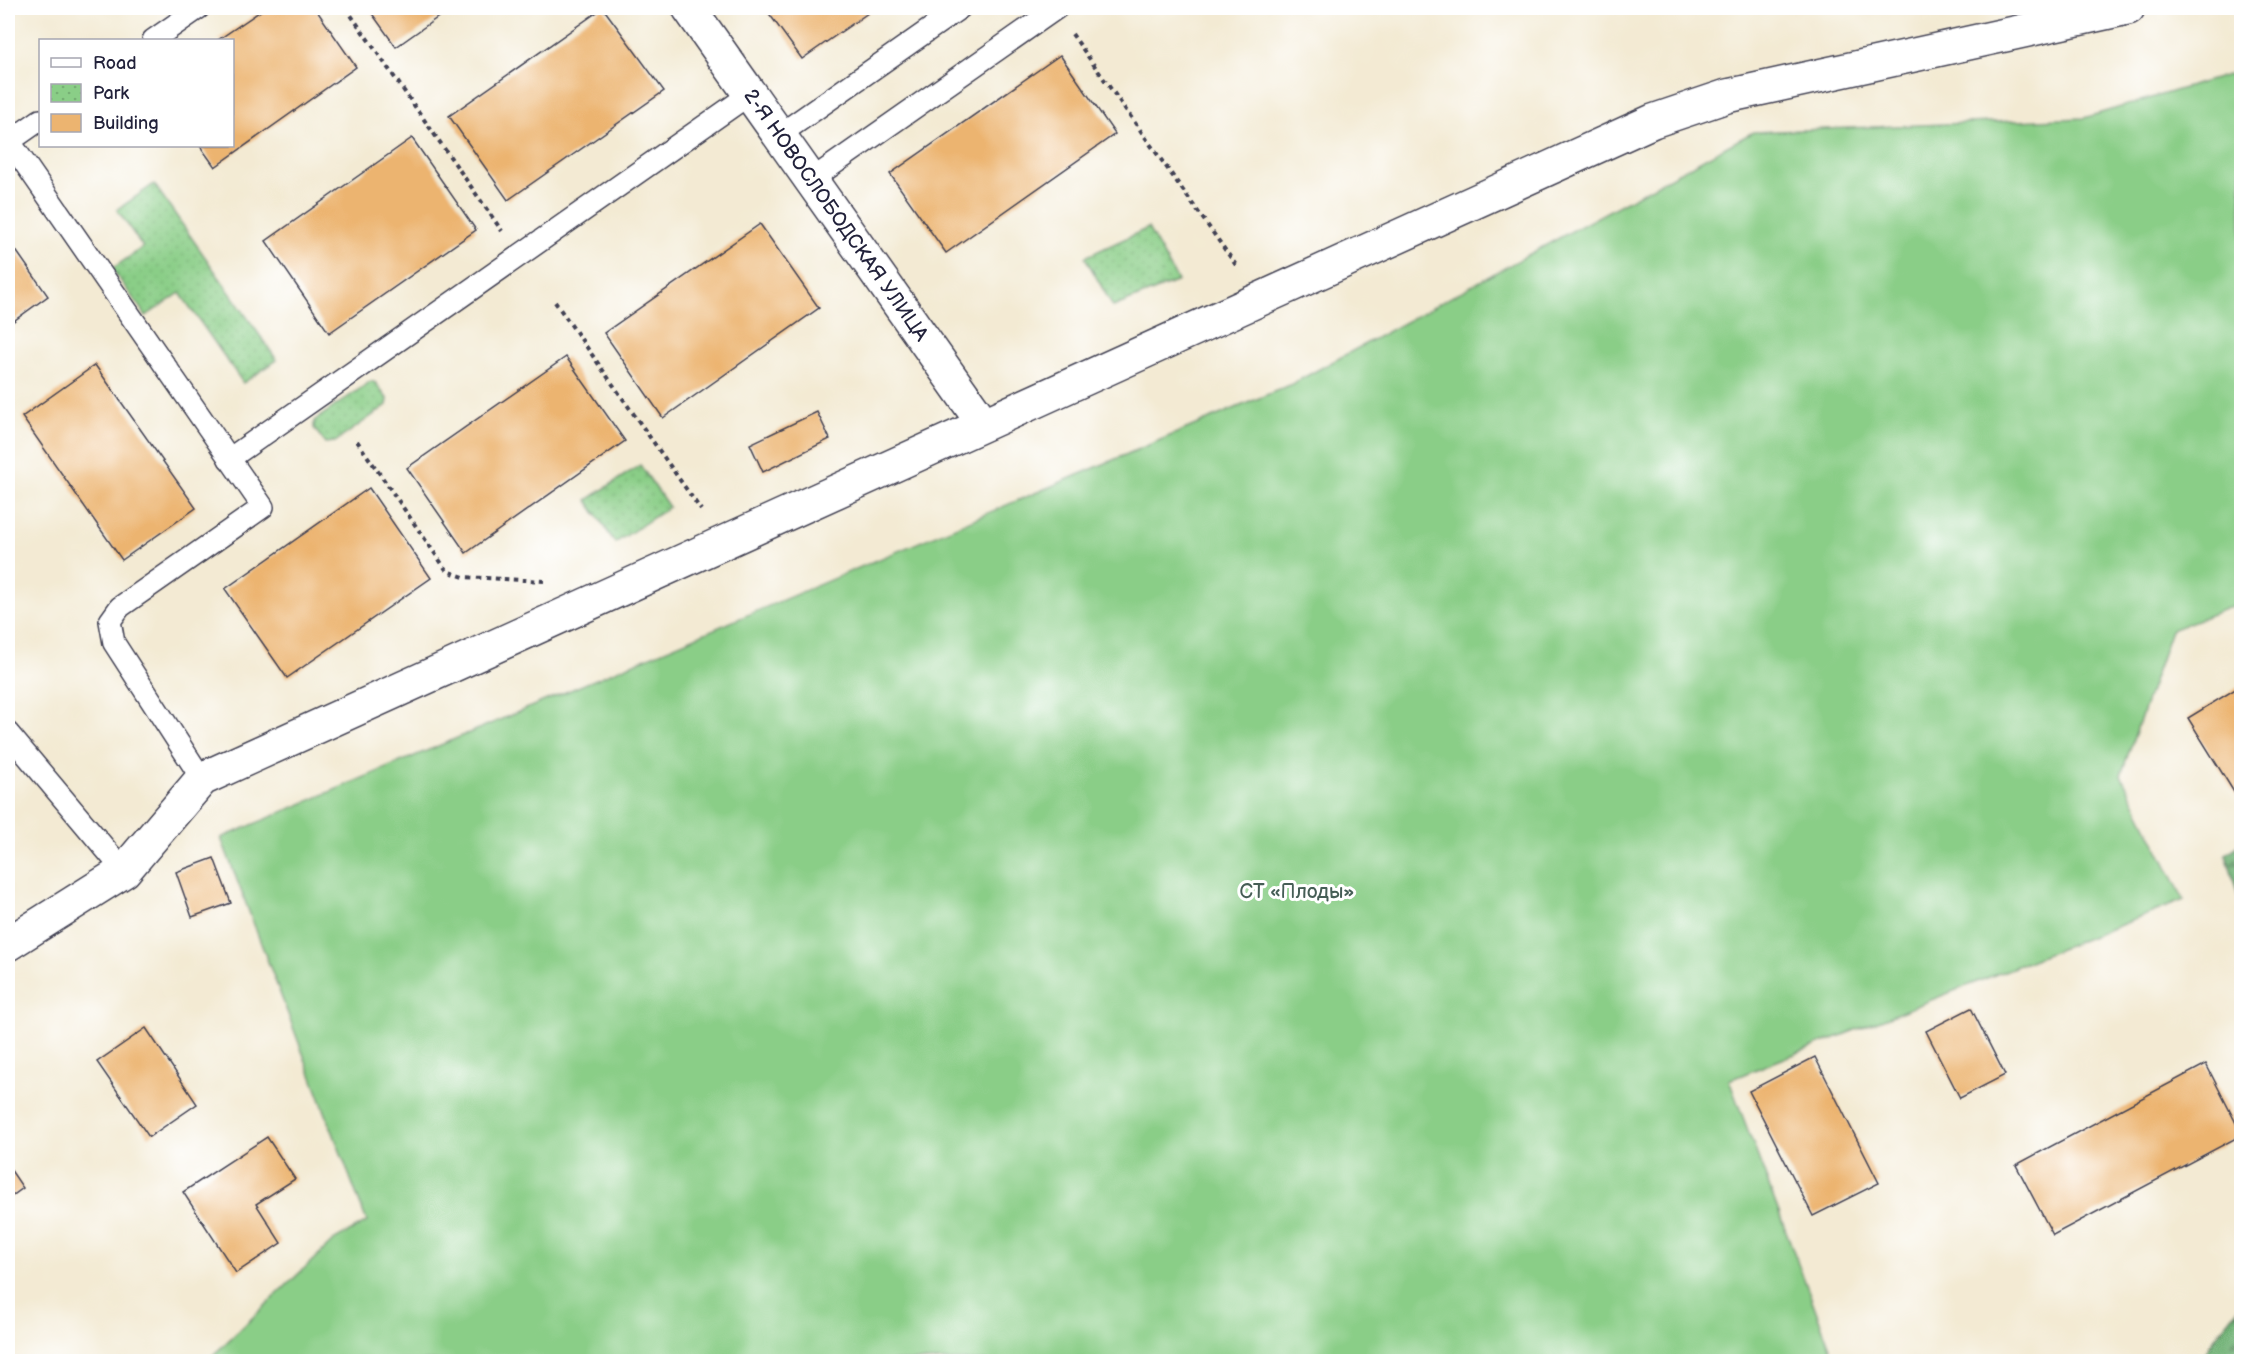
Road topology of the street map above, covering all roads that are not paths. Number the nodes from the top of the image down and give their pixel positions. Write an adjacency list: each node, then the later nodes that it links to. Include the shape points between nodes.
1 (199, 8): 6 (lane)
2 (689, 8): 7 (street, 2-Я НОВОСЛОБОДСКАЯ УЛИЦА)
3 (960, 8): 9 (lane)
4 (1056, 8): 11 (lane)
5 (2128, 8): 12 (street, via 1694,106)
6 (154, 39)
7 (750, 94): 9 (street, 2-Я НОВОСЛОБОДСКАЯ УЛИЦА); 13 (lane)
8 (39, 121): 10 (lane)
9 (779, 135): 11 (street, 2-Я НОВОСЛОБОДСКАЯ УЛИЦА)
10 (8, 140): 13 (lane)
11 (811, 180): 12 (street, 2-Я НОВОСЛОБОДСКАЯ УЛИЦА)
12 (983, 423): 15 (street)
13 (229, 459): 15 (lane, via 263,507 120,607 110,621 114,643)
14 (8, 733): 16 (lane)
15 (202, 779): 16 (street)
16 (124, 871): 17 (street)
17 (8, 944)

